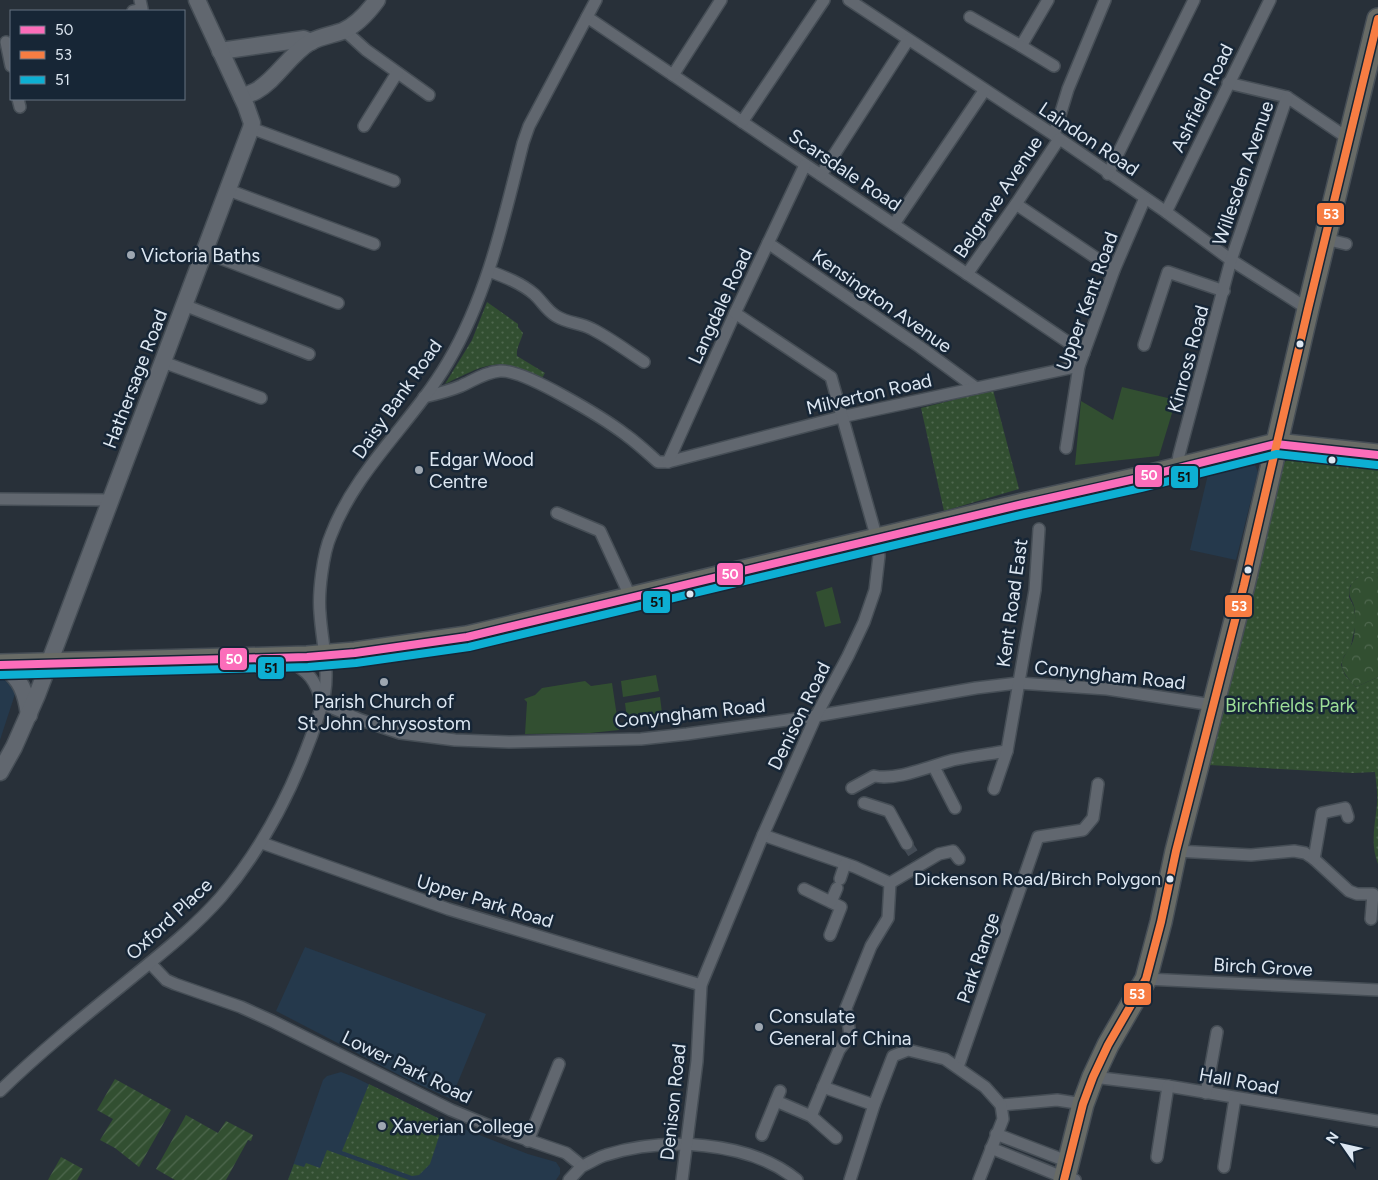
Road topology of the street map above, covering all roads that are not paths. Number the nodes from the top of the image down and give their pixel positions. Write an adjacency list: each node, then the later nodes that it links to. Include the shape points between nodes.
1 (140, 0): 12 (street, via 142,9)
2 (197, 0): 21 (street)
3 (377, 0): 16 (street)
4 (596, 0): 13 (street, Daisy Bank Road)
5 (721, 0): 25 (street)
6 (824, 0): 31 (street)
7 (849, 0): 17 (street, Laindon Road)
8 (1048, 0): 20 (street)
9 (1105, 0): 34 (street, Belgrave Avenue, via 1068,89)
10 (1194, 0): 37 (street)
11 (1270, 0): 26 (street, Ashfield Road)
12 (138, 10)
13 (587, 17): 25 (street, Scarsdale Road); 52 (street, Daisy Bank Road, via 528,126)
14 (970, 17): 20 (street)
15 (1378, 19): 35 (highway)
16 (344, 30): 19 (street); 24 (street)
17 (908, 40): 27 (street, Laindon Road); 38 (street)
18 (6, 42): 22 (street)
19 (311, 42): 21 (street, via 304,39); 29 (street, via 256,91)
20 (1021, 46): 23 (street)
21 (220, 51): 29 (street)
22 (10, 61)
23 (1054, 66)
24 (397, 73): 28 (street); 32 (street)
25 (673, 75): 31 (street, Scarsdale Road)
26 (1228, 83): 30 (street); 43 (street, Ashfield Road)
27 (984, 90): 34 (street, Laindon Road); 44 (street)
28 (429, 95)
29 (242, 97): 33 (street)
30 (1288, 97): 35 (street); 50 (street, Willesden Avenue)
31 (742, 122): 36 (street, Scarsdale Road)
32 (364, 126)
33 (252, 128): 39 (street); 40 (street, Hathersage Road)
34 (1056, 137): 37 (street, Laindon Road); 42 (street, Belgrave Avenue)
35 (1349, 139): 45 (highway)
36 (805, 165): 38 (street, Scarsdale Road); 46 (street, Langdale Road)
37 (1108, 174): 41 (street, Laindon Road)
38 (821, 175): 44 (street, Scarsdale Road)
39 (394, 181)
40 (228, 190): 47 (street); 49 (street, Hathersage Road)
41 (1145, 198): 43 (street, Laindon Road); 51 (street, Upper Kent Road)
42 (1016, 204): 51 (street); 53 (street, Belgrave Avenue)
43 (1166, 212): 50 (street, Laindon Road)
44 (894, 224): 53 (street, Scarsdale Road)
45 (1324, 239): 48 (street); 57 (highway)
46 (768, 243): 58 (street, Langdale Road); 65 (street, Kensington Avenue)
47 (374, 244)
48 (1346, 244)
49 (204, 252): 55 (street); 56 (street, Hathersage Road)
50 (1231, 260): 54 (street, Kinross Road); 57 (street, Laindon Road)
51 (1114, 270): 60 (street, Upper Kent Road)
52 (489, 271): 63 (street, via 525,288 566,322 593,329); 66 (street, Daisy Bank Road, via 470,320 448,362)
53 (967, 274): 60 (street, Scarsdale Road)
54 (1224, 291): 59 (street, via 1168,272); 73 (street, Kinross Road)
55 (338, 303)
56 (184, 305): 61 (street); 62 (street, Hathersage Road)
57 (1308, 309): 69 (highway)
58 (734, 313): 68 (street, Denison Road, via 831,378); 72 (street, Langdale Road)
59 (1144, 345)
60 (1084, 353): 64 (street, Upper Kent Road)
61 (309, 354)
62 (163, 362): 67 (street); 75 (street, Hathersage Road)
63 (644, 362)
64 (1079, 366): 65 (street, Milverton Road); 70 (street, Upper Kent Road)
65 (976, 388): 68 (street, Milverton Road)
66 (424, 397): 72 (street, via 502,371 525,376 606,421 658,462); 80 (street, Daisy Bank Road, via 364,476 330,536 323,569 320,610)
67 (261, 398)
68 (841, 417): 72 (street, Milverton Road); 78 (street, Denison Road)
69 (1276, 444): 71 (highway); 73 (highway); 86 (highway)
70 (1066, 448)
71 (1378, 455)
72 (668, 462)
73 (1178, 467): 78 (highway)
74 (0, 499): 75 (street)
75 (110, 500): 83 (street, Hathersage Road)
76 (557, 513): 79 (street, via 600,531)
77 (1040, 529): 84 (street, Kent Road East, via 1035,590)
78 (877, 539): 79 (highway); 88 (street, Denison Road, via 879,556 875,590 864,622)
79 (631, 598): 80 (highway, via 467,637)
80 (326, 656): 81 (highway); 85 (street, Oxford Place, via 327,684)
81 (281, 658): 83 (highway); 85 (street, via 297,665 312,678)
82 (1, 665): 83 (highway); 87 (street, via 19,680)
83 (47, 665): 87 (street, Hathersage Road)
84 (1018, 683): 86 (street, Conyngham Road, via 1107,689); 88 (street, Conyngham Road); 89 (street, Kent Road East)
85 (323, 704): 88 (street, Conyngham Road, via 400,733 509,742 642,739); 99 (street, Oxford Place, via 295,778)
86 (1213, 705): 101 (highway)
87 (29, 715): 91 (street, Hathersage Road)
88 (816, 716): 98 (street, Denison Road)
89 (1007, 751): 90 (street, via 954,760); 94 (street, Kent Road East)
90 (934, 767): 93 (street, via 883,778 874,776); 96 (street)
91 (0, 772)
92 (1098, 784): 116 (street, Park Range, via 1093,818 1083,830 1038,837)
93 (852, 788)
94 (994, 789)
95 (864, 802): 100 (street, via 889,811)
96 (955, 808)
97 (1348, 817): 103 (street, via 1345,808 1322,813)
98 (763, 835): 104 (street); 112 (street, Denison Road)
99 (262, 843): 110 (street, Oxford Place, via 220,898); 112 (street, Upper Park Road, via 448,909)
100 (907, 844)
101 (1176, 851): 103 (street, via 1251,855 1294,851); 111 (highway)
102 (959, 859): 105 (street, via 953,851 918,861)
103 (1314, 859): 108 (street, via 1349,891 1373,894)
104 (845, 864): 105 (street); 107 (street)
105 (890, 883): 118 (street, via 888,918 871,946 846,1008 850,1034)
106 (804, 889): 107 (street)
107 (831, 902): 109 (street, via 841,907)
108 (1371, 919)
109 (830, 934)
110 (150, 963): 120 (street, Oxford Place); 131 (street, Lower Park Road, via 166,980 272,1020 451,1110)
111 (1146, 979): 113 (street, Birch Grove); 117 (highway, via 1108,1044)
112 (701, 985): 132 (street, Denison Road, via 696,1061)
113 (1378, 990)
114 (1217, 1032): 121 (street)
115 (559, 1064): 131 (street)
116 (958, 1067): 123 (street, via 945,1059 908,1050 892,1056); 125 (street, via 985,1087)
117 (1093, 1077): 119 (street, Hall Road); 124 (highway)
118 (822, 1086): 123 (street); 126 (street)
119 (1168, 1086): 121 (street, Hall Road); 134 (street)
120 (0, 1091)
121 (1206, 1093): 122 (street, Hall Road)
122 (1235, 1098): 127 (street, Hall Road); 136 (street)
123 (874, 1104): 141 (street)
124 (1083, 1104): 125 (street, via 1057,1100); 137 (highway)
125 (1001, 1105): 128 (street, via 1002,1119)
126 (811, 1116): 129 (street, via 778,1096); 130 (street)
127 (1378, 1121)
128 (996, 1134): 133 (street); 137 (street)
129 (762, 1135)
130 (836, 1138)
131 (528, 1141): 135 (street, Lower Park Road, via 566,1153)
132 (685, 1145): 135 (street, via 629,1149 604,1155); 139 (street, Denison Road); 140 (street, via 746,1153 778,1167)
133 (991, 1148): 137 (street); 142 (street)
134 (1157, 1158)
135 (582, 1166): 138 (street)
136 (1224, 1167)
137 (1068, 1175)
138 (569, 1180)
139 (682, 1180)
140 (797, 1180)
141 (850, 1180)
142 (979, 1180)

